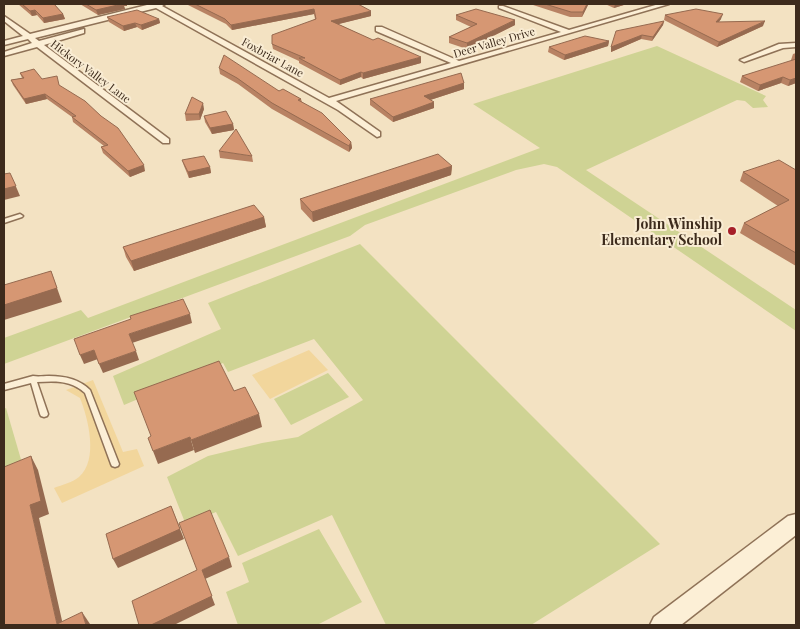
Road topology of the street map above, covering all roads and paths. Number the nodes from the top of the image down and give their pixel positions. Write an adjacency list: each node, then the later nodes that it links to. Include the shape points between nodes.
1 (158, 4): 7 (street); 9 (street); 14 (street, Foxbriar Lane)
2 (665, 4): 6 (street, Deer Valley Drive)
3 (500, 7): 6 (street)
4 (4, 18): 7 (street, Hickory Valley Lane)
5 (378, 29): 13 (street)
6 (569, 32): 13 (street, Deer Valley Drive)
7 (27, 36): 8 (street); 9 (street, Hickory Valley Lane)
8 (4, 43)
9 (38, 44): 11 (street); 16 (street, Hickory Valley Lane)
10 (796, 45): 12 (street, via 782,46)
11 (4, 54)
12 (744, 60)
13 (460, 64): 14 (street, Deer Valley Drive)
14 (328, 101): 15 (street, Foxbriar Lane)
15 (377, 134)
16 (166, 141)
17 (20, 216): 18 (lane)
18 (4, 221)
19 (33, 379): 20 (lane); 21 (lane); 22 (lane, via 74,382 84,386)
20 (4, 387)
21 (44, 414)
22 (115, 464)
23 (796, 523): 24 (street)
24 (662, 625)

